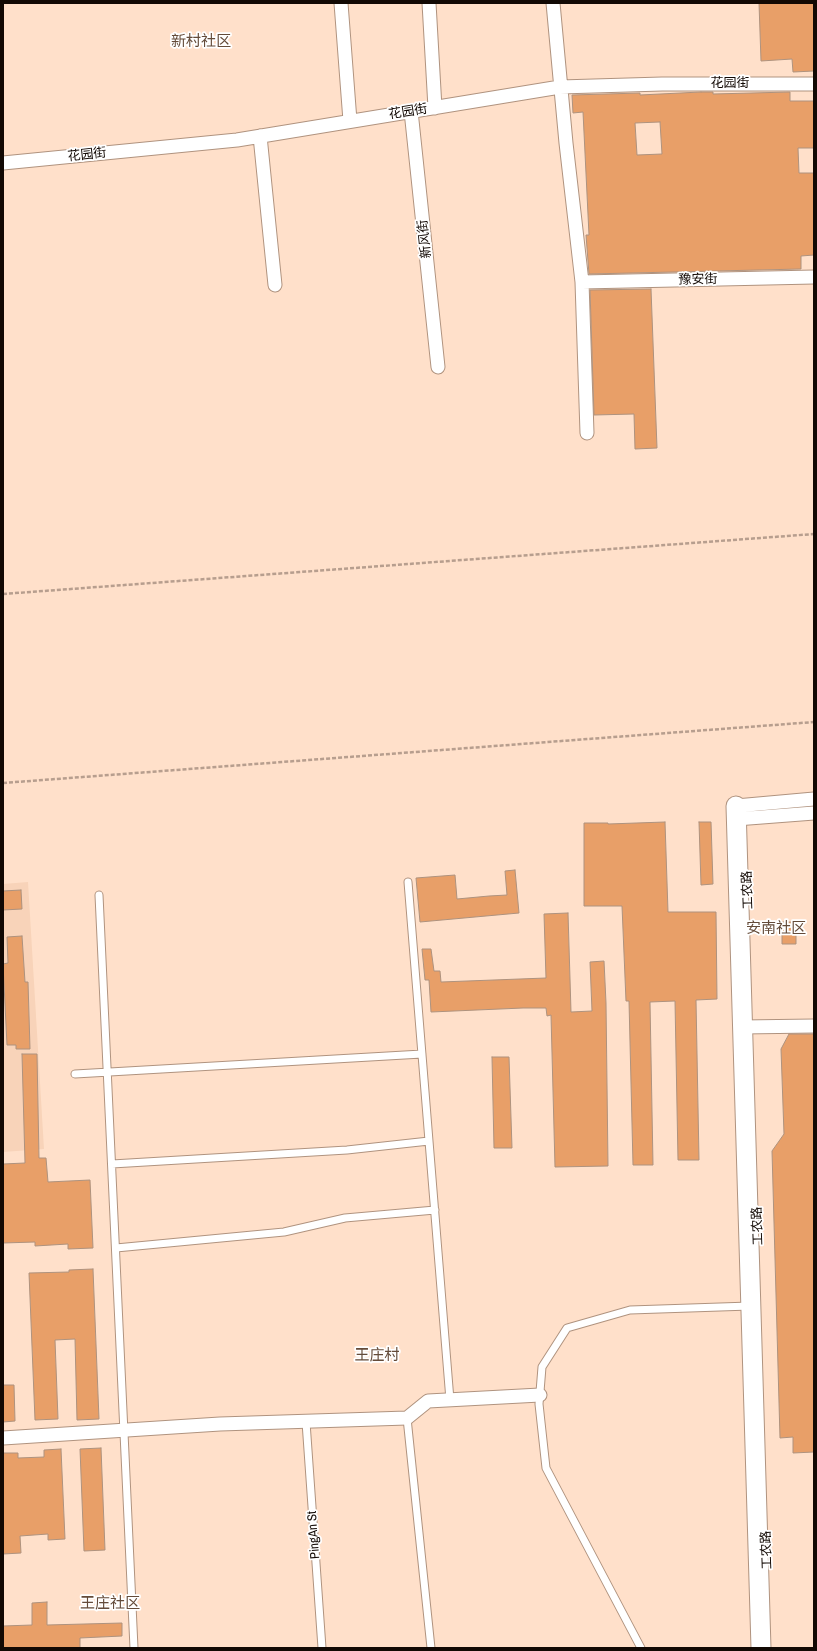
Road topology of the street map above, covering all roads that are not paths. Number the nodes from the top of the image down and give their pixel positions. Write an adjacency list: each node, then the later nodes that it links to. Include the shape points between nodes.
1 (342, 3): 8 (street)
2 (429, 3): 6 (street)
3 (553, 3): 5 (street)
4 (814, 84): 5 (street, 花园街)
5 (560, 87): 6 (street, 花园街); 12 (street)
6 (435, 108): 7 (street, 花园街)
7 (411, 111): 8 (street, 花园街); 14 (street, 新风街)
8 (350, 121): 9 (street, 花园街)
9 (260, 136): 10 (street, 花园街); 13 (street)
10 (3, 163)
11 (814, 277): 12 (street, 豫安街)
12 (582, 282): 15 (street)
13 (275, 285)
14 (438, 367)
15 (587, 433)
16 (814, 799): 17 (street)
17 (741, 812): 18 (street); 22 (street, 工农路)
18 (814, 813)
19 (408, 882): 23 (lane)
20 (99, 895): 24 (lane)
21 (814, 1026): 22 (street)
22 (747, 1027): 30 (street, 工农路); 42 (street, 工农路)
23 (422, 1054): 24 (lane); 26 (lane)
24 (108, 1072): 25 (lane); 27 (lane)
25 (75, 1074)
26 (429, 1141): 27 (lane, via 347,1150); 28 (lane)
27 (112, 1164): 29 (lane)
28 (435, 1210): 29 (lane, via 345,1218 284,1232); 32 (lane)
29 (116, 1248): 35 (lane)
30 (754, 1305): 31 (lane, via 630,1310 567,1328 542,1367); 41 (street, 工农路)
31 (540, 1396): 32 (street); 40 (lane, via 546,1468)
32 (450, 1400): 33 (street, via 428,1401)
33 (407, 1418): 34 (street); 39 (lane)
34 (306, 1422): 35 (street); 38 (lane, PingAn St)
35 (124, 1430): 36 (street); 37 (lane)
36 (3, 1438)
37 (134, 1648)
38 (322, 1648)
39 (431, 1648)
40 (641, 1648)
41 (761, 1648)
42 (770, 1648)

